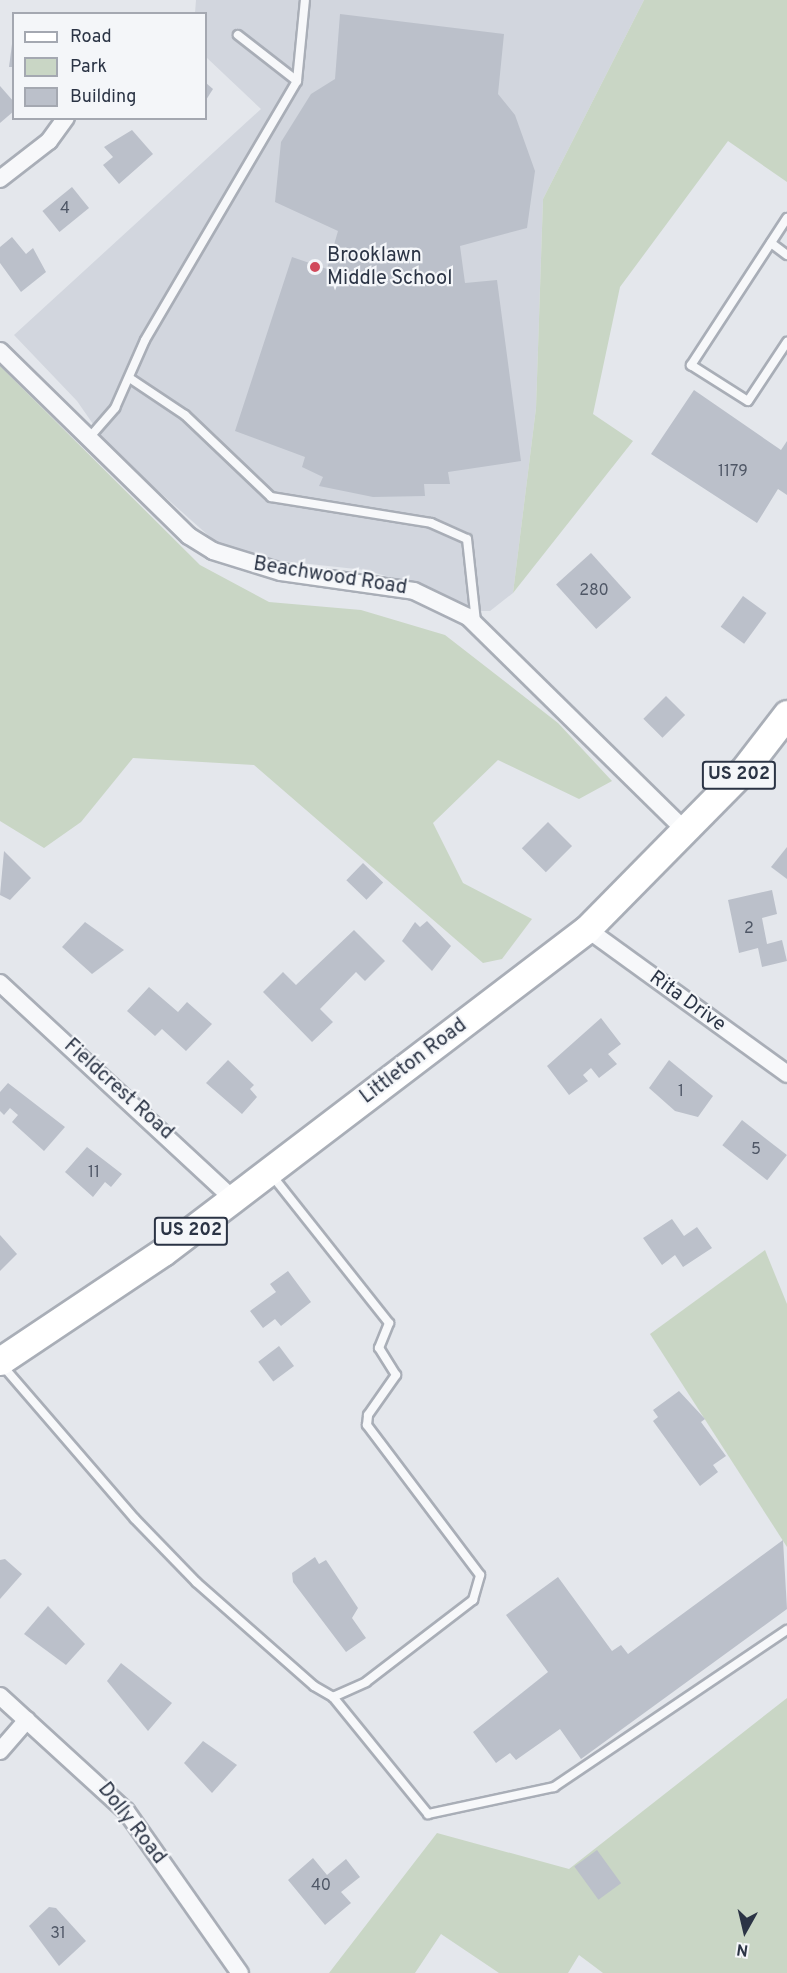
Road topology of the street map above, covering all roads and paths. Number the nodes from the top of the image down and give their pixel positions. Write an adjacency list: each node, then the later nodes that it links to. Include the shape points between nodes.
1 (305, 0): 3 (lane)
2 (238, 34): 3 (lane)
3 (297, 81): 11 (lane, via 145,340)
4 (65, 120): 5 (street, via 49,141)
5 (0, 179)
6 (787, 218): 7 (lane)
7 (771, 243): 8 (lane); 9 (lane, via 691,365 748,401)
8 (787, 255)
9 (787, 342)
10 (0, 351): 12 (street, Beachwood Road)
11 (131, 379): 12 (lane); 13 (lane, via 185,416 271,497 431,523 467,539)
12 (89, 438): 13 (street, Beachwood Road, via 189,536 213,551 281,572 414,591)
13 (476, 623): 15 (street, Beachwood Road)
14 (787, 714): 15 (main road, Littleton Road / US 202, via 743,771)
15 (684, 830): 16 (main road, Littleton Road / US 202)
16 (587, 929): 18 (street, Rita Drive); 19 (main road, Littleton Road / US 202)
17 (0, 983): 20 (street, Fieldcrest Road)
18 (787, 1074)
19 (269, 1172): 20 (main road, Littleton Road / US 202); 24 (lane, via 390,1323 379,1348 396,1376 368,1415 367,1425 480,1575 473,1600 366,1682)
20 (233, 1198): 21 (main road, Littleton Road / US 202, via 46,1334)
21 (0, 1362): 24 (lane, via 189,1574)
22 (787, 1630): 24 (lane, via 554,1787 428,1814)
23 (0, 1696): 25 (street, Dolly Road)
24 (333, 1697)
25 (27, 1720): 26 (street); 27 (street, Dolly Road, via 126,1811)
26 (0, 1751)
27 (240, 1973)

